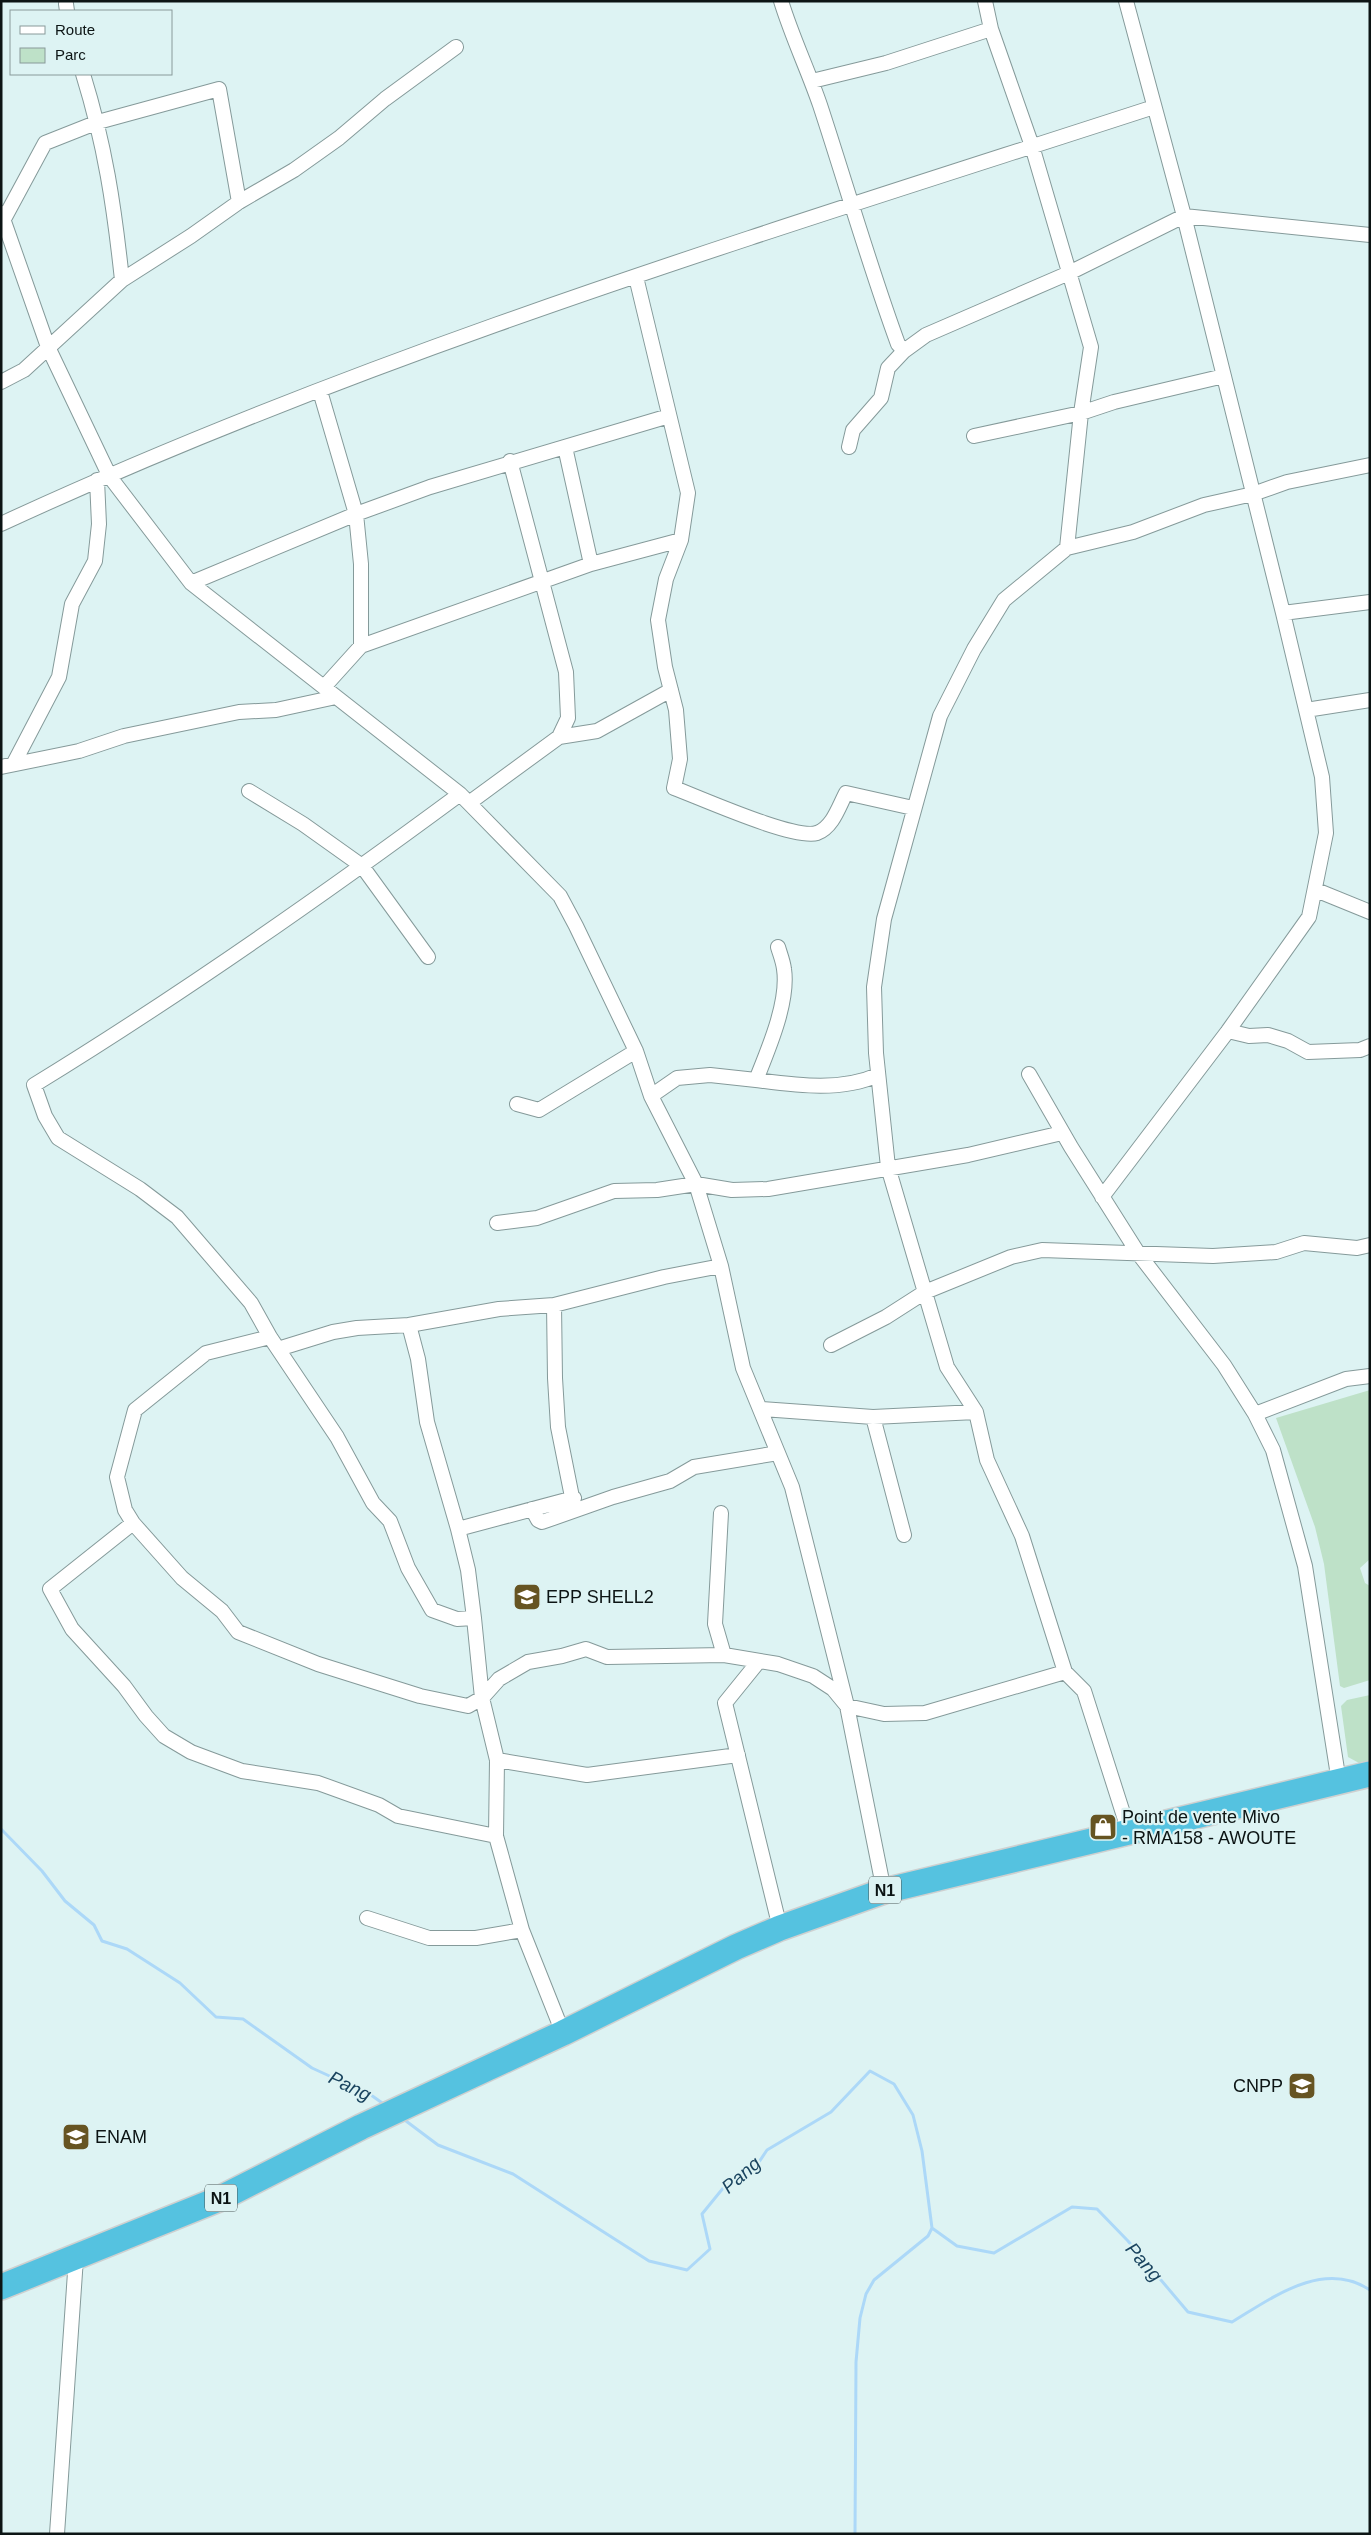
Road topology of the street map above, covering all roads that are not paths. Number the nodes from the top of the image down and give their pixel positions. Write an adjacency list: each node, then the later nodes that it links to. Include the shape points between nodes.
1 (781, 1): 7 (street)
2 (985, 1): 4 (street)
3 (1126, 1): 8 (street)
4 (991, 29): 7 (street, via 886,64); 10 (street)
5 (456, 47): 11 (street, via 385,99 339,138 294,170)
6 (83, 75): 9 (street)
7 (812, 82): 12 (street)
8 (1154, 107): 10 (street); 14 (street)
9 (98, 122): 11 (street, via 219,89); 13 (street, via 44,143); 18 (street, via 113,199)
10 (1032, 146): 12 (street); 16 (street)
11 (239, 202): 18 (street)
12 (852, 203): 17 (street); 20 (street, via 870,269 898,344)
13 (3, 216): 19 (street)
14 (1184, 216): 15 (street); 16 (street); 21 (street)
15 (1370, 235)
16 (1068, 273): 20 (street, via 926,335); 24 (street, via 1091,347)
17 (636, 277): 23 (street, via 509,319); 25 (street)
18 (122, 280): 19 (street)
19 (48, 347): 22 (street, via 24,370); 31 (street)
20 (904, 351): 27 (street, via 888,368 881,398 853,430)
21 (1224, 376): 24 (street); 32 (street)
22 (1, 382)
23 (320, 391): 31 (street, via 151,457); 33 (street)
24 (1081, 413): 26 (street); 36 (street)
25 (669, 416): 28 (street); 35 (street, via 688,493)
26 (974, 436)
27 (849, 447)
28 (565, 448): 29 (street); 37 (street)
29 (510, 461): 33 (street); 38 (street)
30 (1370, 465): 32 (street, via 1287,482)
31 (104, 479): 34 (street); 39 (street); 49 (street, via 96,561 72,604 59,677)
32 (1253, 494): 36 (street, via 1204,505 1133,532); 41 (street)
33 (356, 514): 39 (street); 42 (street, via 361,564)
34 (1, 524)
35 (681, 540): 37 (street); 44 (street, via 666,579 658,620)
36 (1067, 548): 52 (street, via 1004,600 974,649 940,716)
37 (591, 564): 38 (street)
38 (544, 582): 42 (street); 48 (street, via 566,672 568,718)
39 (191, 583): 43 (street)
40 (1370, 602): 41 (street)
41 (1283, 613): 47 (street)
42 (361, 646): 43 (street)
43 (324, 687): 45 (street)
44 (671, 690): 48 (street, via 597,731); 52 (street, via 680,759 674,788 788,831 817,833 830,824 846,793)
45 (336, 697): 49 (street, via 276,710 239,712); 51 (street)
46 (1370, 700): 47 (street)
47 (1306, 710): 54 (street, via 1322,777 1326,832)
48 (559, 737): 51 (street)
49 (8, 765)
50 (249, 791): 53 (street)
51 (465, 798): 53 (street); 60 (street, via 560,896)
52 (914, 808): 61 (street, via 884,920 874,987)
53 (362, 866): 57 (street); 77 (street, via 259,940 128,1027 34,1084 45,1116 58,1138 140,1189 177,1217 251,1303)
54 (1316, 890): 55 (street); 58 (street, via 1309,917)
55 (1370, 912)
56 (778, 947): 63 (street, via 785,969 784,995)
57 (428, 958)
58 (1228, 1031): 59 (street, via 1249,1036 1268,1035 1308,1052 1360,1050); 69 (street)
59 (1370, 1046)
60 (636, 1051): 64 (street); 65 (street, via 539,1110)
61 (878, 1074): 63 (street, via 838,1085); 67 (street)
62 (1028, 1074): 66 (street)
63 (756, 1080): 64 (street, via 710,1075 677,1078)
64 (651, 1096): 68 (street)
65 (517, 1104)
66 (1062, 1133): 67 (street, via 968,1154); 69 (street)
67 (888, 1167): 68 (street, via 768,1189 732,1190); 74 (street)
68 (696, 1184): 70 (street, via 658,1190 614,1191 537,1218); 73 (street)
69 (1102, 1197): 72 (street)
70 (497, 1223)
71 (1370, 1245): 72 (street, via 1357,1248 1304,1243 1276,1252 1213,1256)
72 (1138, 1253): 74 (street, via 1042,1250 1012,1257); 82 (street, via 1224,1365)
73 (720, 1266): 75 (street); 80 (street, via 743,1368)
74 (925, 1292): 78 (street, via 886,1317); 81 (street, via 947,1367)
75 (554, 1305): 76 (street, via 499,1309); 85 (street, via 558,1426)
76 (409, 1325): 77 (street, via 357,1328); 88 (street, via 418,1359 427,1422)
77 (274, 1343): 87 (street, via 206,1354 135,1410 117,1477 125,1510); 90 (street, via 337,1437 373,1503 390,1521 408,1568 432,1610 457,1619)
78 (831, 1345)
79 (1370, 1376): 82 (street, via 1346,1379)
80 (761, 1409): 83 (street); 84 (street)
81 (976, 1412): 83 (street); 93 (street, via 988,1460 1022,1536)
82 (1255, 1414): 99 (street, via 1272,1450 1305,1566)
83 (873, 1417): 89 (street)
84 (778, 1453): 85 (street, via 694,1467 670,1481); 95 (street, via 792,1487)
85 (574, 1504): 88 (street, via 542,1522 532,1509)
86 (721, 1513): 91 (street, via 715,1624)
87 (133, 1523): 94 (street, via 182,1578 222,1611 238,1632 318,1664 420,1696 468,1706); 101 (street, via 50,1589 72,1629 164,1736 212,1762 242,1771 318,1783 379,1805 398,1816)
88 (458, 1529): 90 (street, via 468,1570)
89 (904, 1535)
90 (474, 1618): 94 (street)
91 (724, 1655): 92 (street); 94 (street, via 606,1657 586,1649 528,1662 499,1679)
92 (759, 1661): 95 (street, via 812,1676 833,1689); 96 (street, via 725,1703)
93 (1065, 1672): 95 (street, via 925,1713 884,1714); 100 (street, via 1084,1691)
94 (482, 1698): 97 (street)
95 (847, 1706): 102 (street)
96 (738, 1755): 97 (street, via 587,1775); 104 (street)
97 (498, 1760): 101 (street)
98 (1370, 1774): 99 (highway, N1)
99 (1339, 1782): 100 (highway, N1)
100 (1129, 1832): 102 (highway, N1)
101 (496, 1836): 105 (street)
102 (884, 1891): 104 (highway, N1)
103 (367, 1918): 105 (street, via 429,1938 476,1938)
104 (780, 1928): 106 (highway, N1)
105 (522, 1930): 106 (street)
106 (563, 2033): 107 (highway, N1, via 361,2127 219,2200)
107 (76, 2258): 108 (highway, N1); 109 (street)
108 (1, 2287)
109 (57, 2534)

